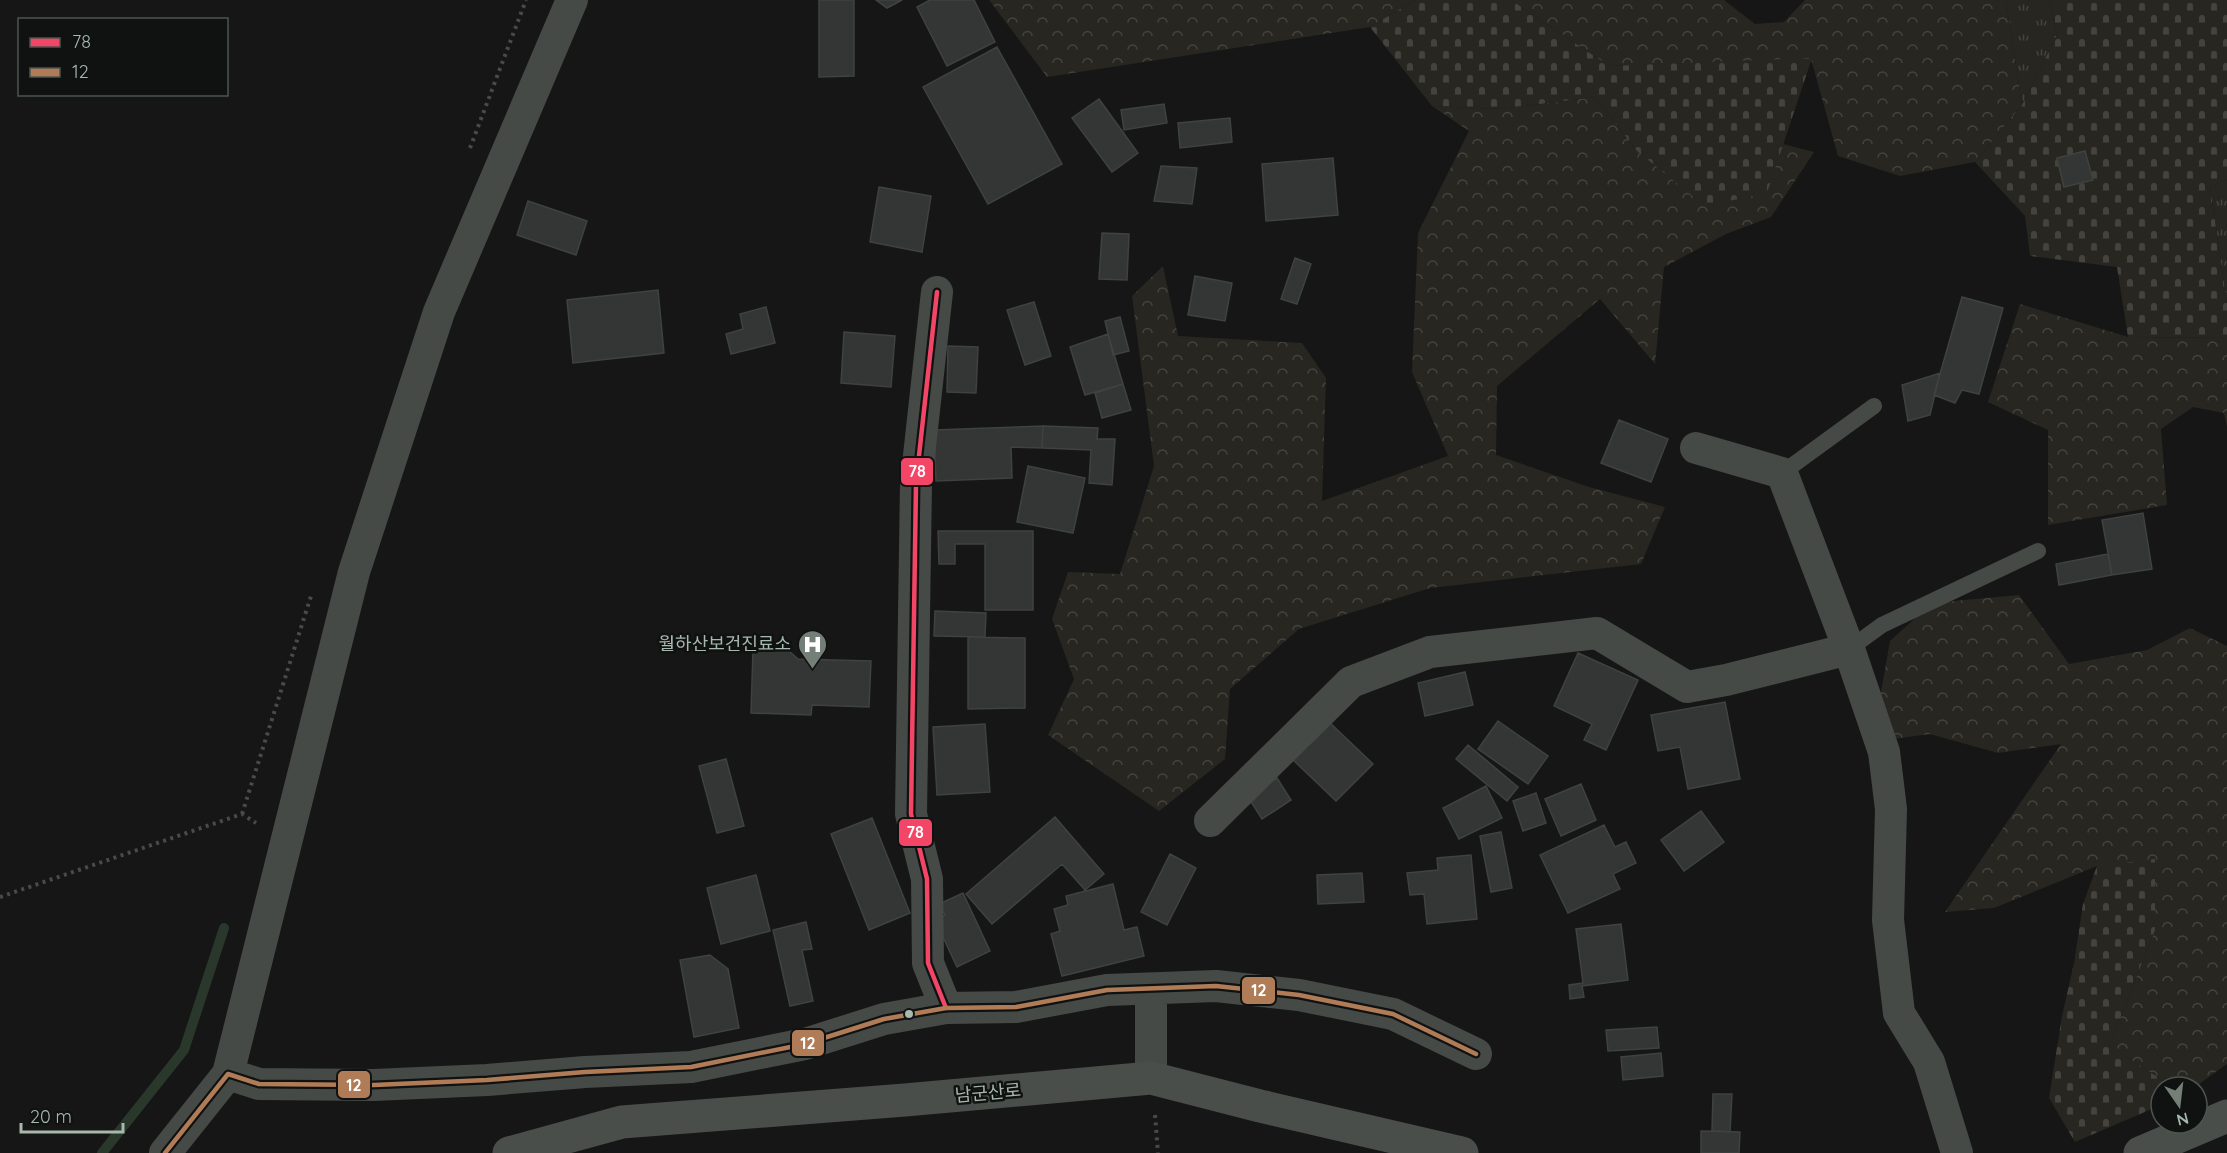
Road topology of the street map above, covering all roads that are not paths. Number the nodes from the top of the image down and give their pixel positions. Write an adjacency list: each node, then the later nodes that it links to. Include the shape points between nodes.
1 (572, 0): 12 (street, via 439,312 354,572)
2 (937, 292): 10 (street, via 916,483 911,814 927,879 928,963)
3 (1874, 406): 5 (lane)
4 (1696, 448): 5 (street)
5 (1782, 473): 7 (street)
6 (2038, 551): 7 (lane, via 1882,626)
7 (1849, 649): 8 (street, via 1687,687 1597,633 1430,652 1351,682); 18 (street, via 1884,752 1891,809 1888,920 1899,1013 1929,1062)
8 (1210, 821)
9 (1151, 989): 10 (street, via 1107,990 1016,1006); 11 (street, via 1216,986 1299,995 1394,1014); 13 (street)
10 (946, 1008): 12 (street, via 884,1019 805,1044 691,1066 374,1085 259,1084)
11 (1476, 1054)
12 (228, 1074): 15 (street)
13 (1151, 1078): 16 (main road, 남군산로, via 621,1122); 17 (main road, 남군산로)
14 (2227, 1116): 19 (main road)
15 (165, 1153)
16 (510, 1153)
17 (1462, 1153)
18 (1957, 1153)
19 (2140, 1153)

